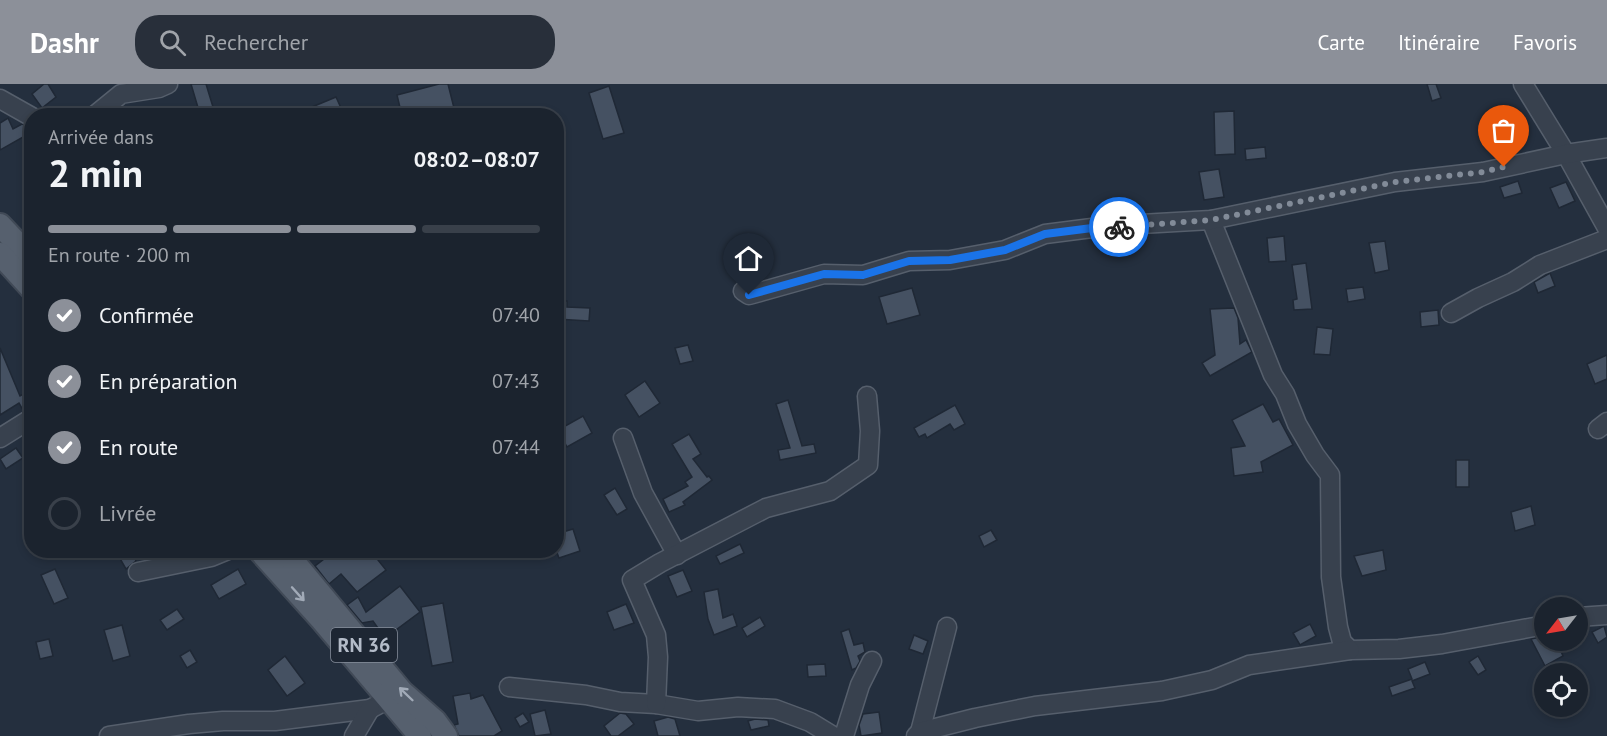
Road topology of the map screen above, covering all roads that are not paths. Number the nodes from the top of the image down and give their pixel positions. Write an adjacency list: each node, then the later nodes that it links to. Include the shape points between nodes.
1 (168, 84): 3 (street, via 159,88)
2 (1523, 84): 8 (street)
3 (122, 89): 5 (street)
4 (0, 99): 6 (street)
5 (102, 108)
6 (24, 112)
7 (1607, 148): 8 (street)
8 (1566, 154): 9 (street, via 1483,172 1395,182); 11 (street)
9 (1211, 220): 16 (street, via 1045,234 1005,250 950,260 909,261 863,275 824,274 749,295); 31 (street, via 1273,375 1297,424 1330,475 1331,577 1338,627 1342,642)
10 (0, 225): 13 (main road)
11 (1607, 228)
12 (1607, 239): 17 (street, via 1540,265)
13 (24, 250)
14 (0, 254): 15 (main road)
15 (24, 280)
16 (743, 291)
17 (1451, 313)
18 (867, 396): 22 (street, via 868,465 830,491 766,508)
19 (24, 423): 20 (street)
20 (0, 438)
21 (623, 438): 22 (street, via 643,493)
22 (677, 555): 35 (street, via 632,580 656,635)
23 (204, 558): 26 (street)
24 (266, 558): 34 (main road, RN 36, one-way to 34, via 321,619)
25 (291, 558): 40 (main road, RN 36, one-way to 25, via 402,692)
26 (138, 572)
27 (1607, 615): 28 (street)
28 (1588, 616)
29 (947, 627): 36 (street)
30 (1534, 627): 31 (street, via 1442,644)
31 (1350, 651): 36 (street, via 1249,665 1212,680 1162,691 1035,706)
32 (872, 661): 42 (street)
33 (509, 687): 35 (street)
34 (379, 704): 37 (street, via 275,721 189,724); 38 (street); 39 (main road, RN 36)
35 (656, 704): 41 (street, via 698,711 738,707 775,710 810,722)
36 (918, 734)
37 (109, 736)
38 (354, 736)
39 (420, 736)
40 (446, 736)
41 (833, 736)
42 (844, 736)

